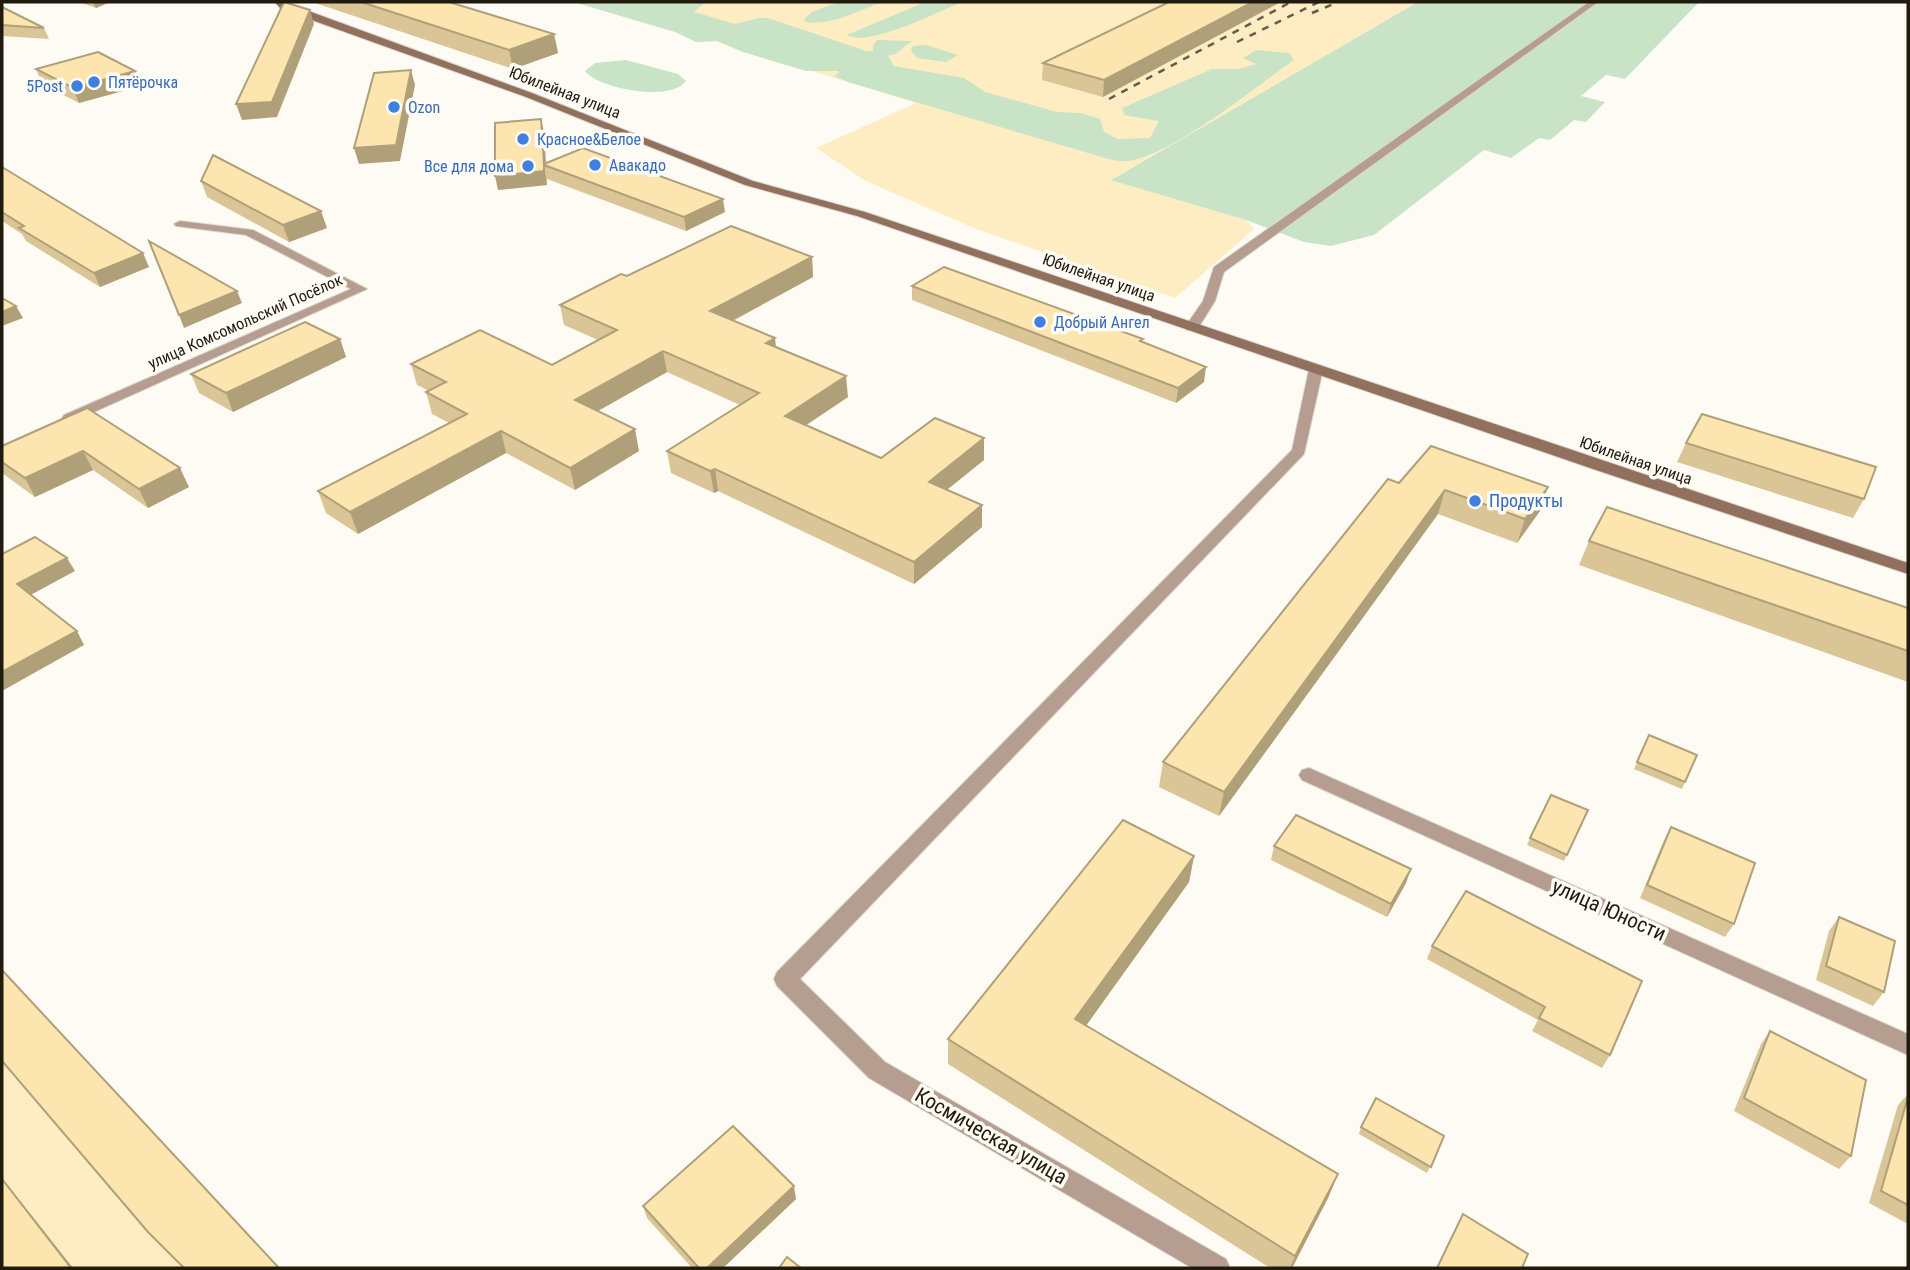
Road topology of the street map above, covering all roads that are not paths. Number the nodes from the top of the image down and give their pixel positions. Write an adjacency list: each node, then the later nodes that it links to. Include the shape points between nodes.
1 (1594, 2): 4 (street, via 1217,270 1209,301)
2 (281, 4): 4 (street, Юбилейная улица, via 749,183 861,214)
3 (180, 224): 6 (street, улица Комсомольский Посёлок, via 249,232 361,289)
4 (1192, 327): 5 (street, Юбилейная улица)
5 (1316, 369): 7 (street, Юбилейная улица); 10 (street, Космическая улица, via 1299,450 785,979 877,1070)
6 (51, 425)
7 (1908, 569)
8 (1309, 775): 9 (street, улица Юности)
9 (1908, 1045)
10 (1217, 1268)

